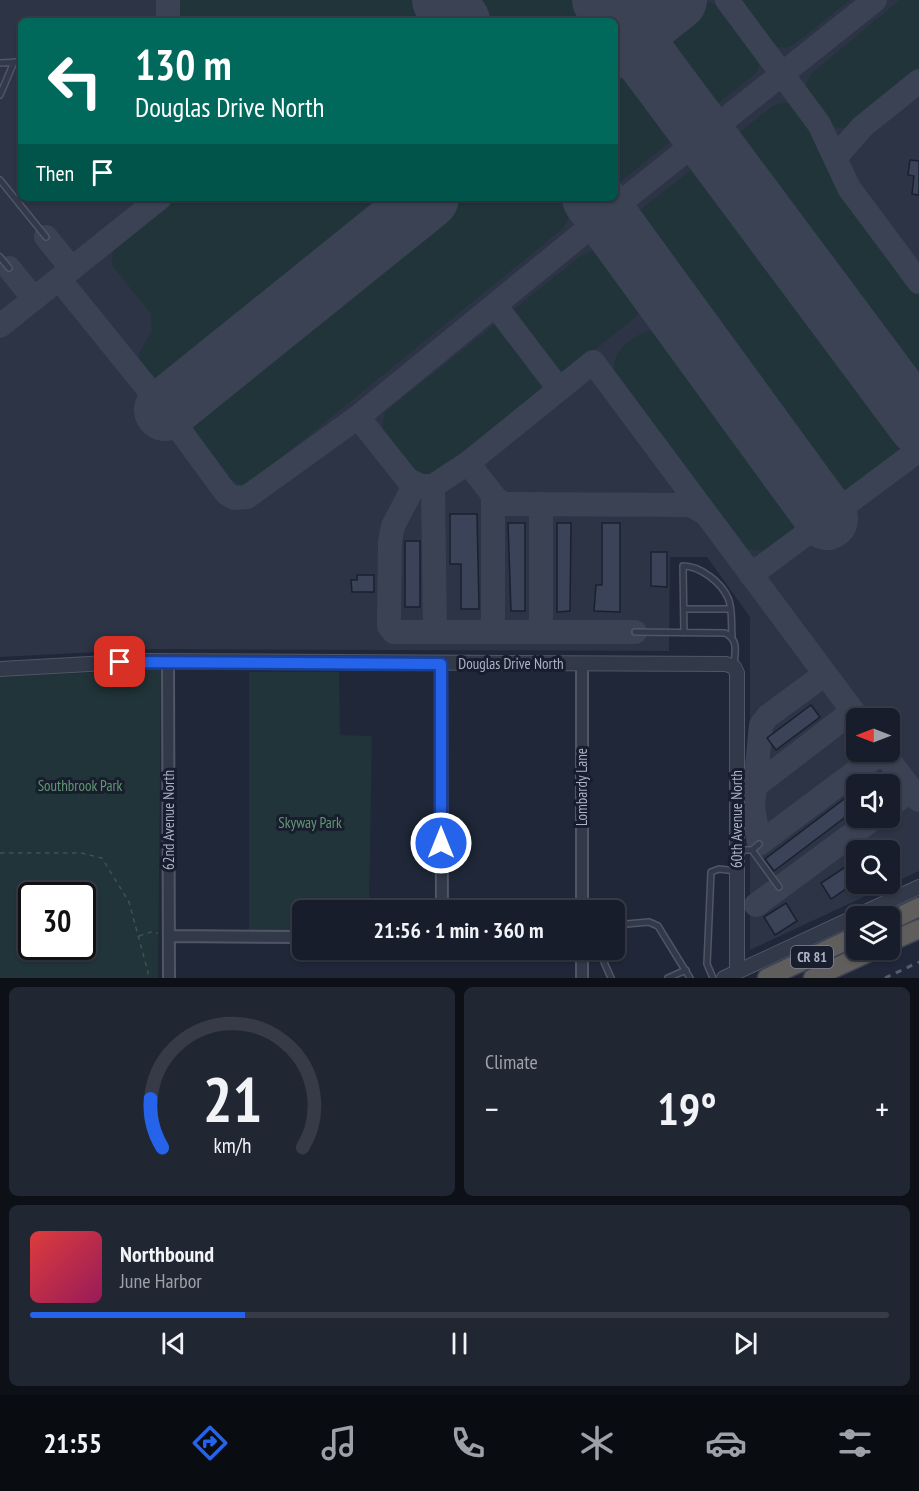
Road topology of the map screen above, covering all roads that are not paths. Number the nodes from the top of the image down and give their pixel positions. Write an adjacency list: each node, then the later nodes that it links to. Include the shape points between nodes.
1 (18, 62): 2 (lane); 3 (lane)
2 (0, 63)
3 (0, 95)
4 (0, 180): 5 (lane)
5 (46, 237)
6 (0, 256): 7 (lane)
7 (9, 268)
8 (684, 609): 9 (lane); 9 (lane, via 683,566 705,570 728,598); 11 (lane)
9 (729, 609): 12 (lane)
10 (635, 632): 11 (lane)
11 (684, 633): 12 (lane)
12 (732, 636): 16 (lane, via 736,641)
13 (168, 662): 14 (street, Douglas Drive North); 17 (street, Douglas Drive North); 29 (street, 62nd Avenue North)
14 (441, 664): 15 (street, Douglas Drive North); 23 (street)
15 (582, 664): 16 (street, Douglas Drive North); 24 (street, Lombardy Lane)
16 (734, 667): 19 (street, 60th Avenue North)
17 (0, 669)
18 (759, 844): 19 (lane)
19 (745, 850): 20 (street, 60th Avenue North); 21 (lane)
20 (738, 872): 37 (street, 60th Avenue North); 43 (lane, via 711,872 707,964)
21 (779, 887)
22 (919, 887): 37 (street)
23 (442, 900)
24 (582, 900)
25 (919, 907): 26 (highway)
26 (900, 916)
27 (625, 924): 36 (lane, via 649,922 658,926)
28 (919, 928): 31 (highway)
29 (169, 936): 30 (street); 38 (street, 62nd Avenue North)
30 (292, 937)
31 (900, 937)
32 (846, 941): 45 (highway, CR 81)
33 (582, 960): 39 (street)
34 (604, 960): 40 (lane)
35 (852, 960): 46 (highway, CR 81)
36 (686, 970): 41 (lane); 42 (lane)
37 (737, 972): 44 (street)
38 (169, 978)
39 (582, 978)
40 (611, 978)
41 (668, 978)
42 (690, 978)
43 (713, 978)
44 (724, 978)
45 (767, 978)
46 (813, 978)

